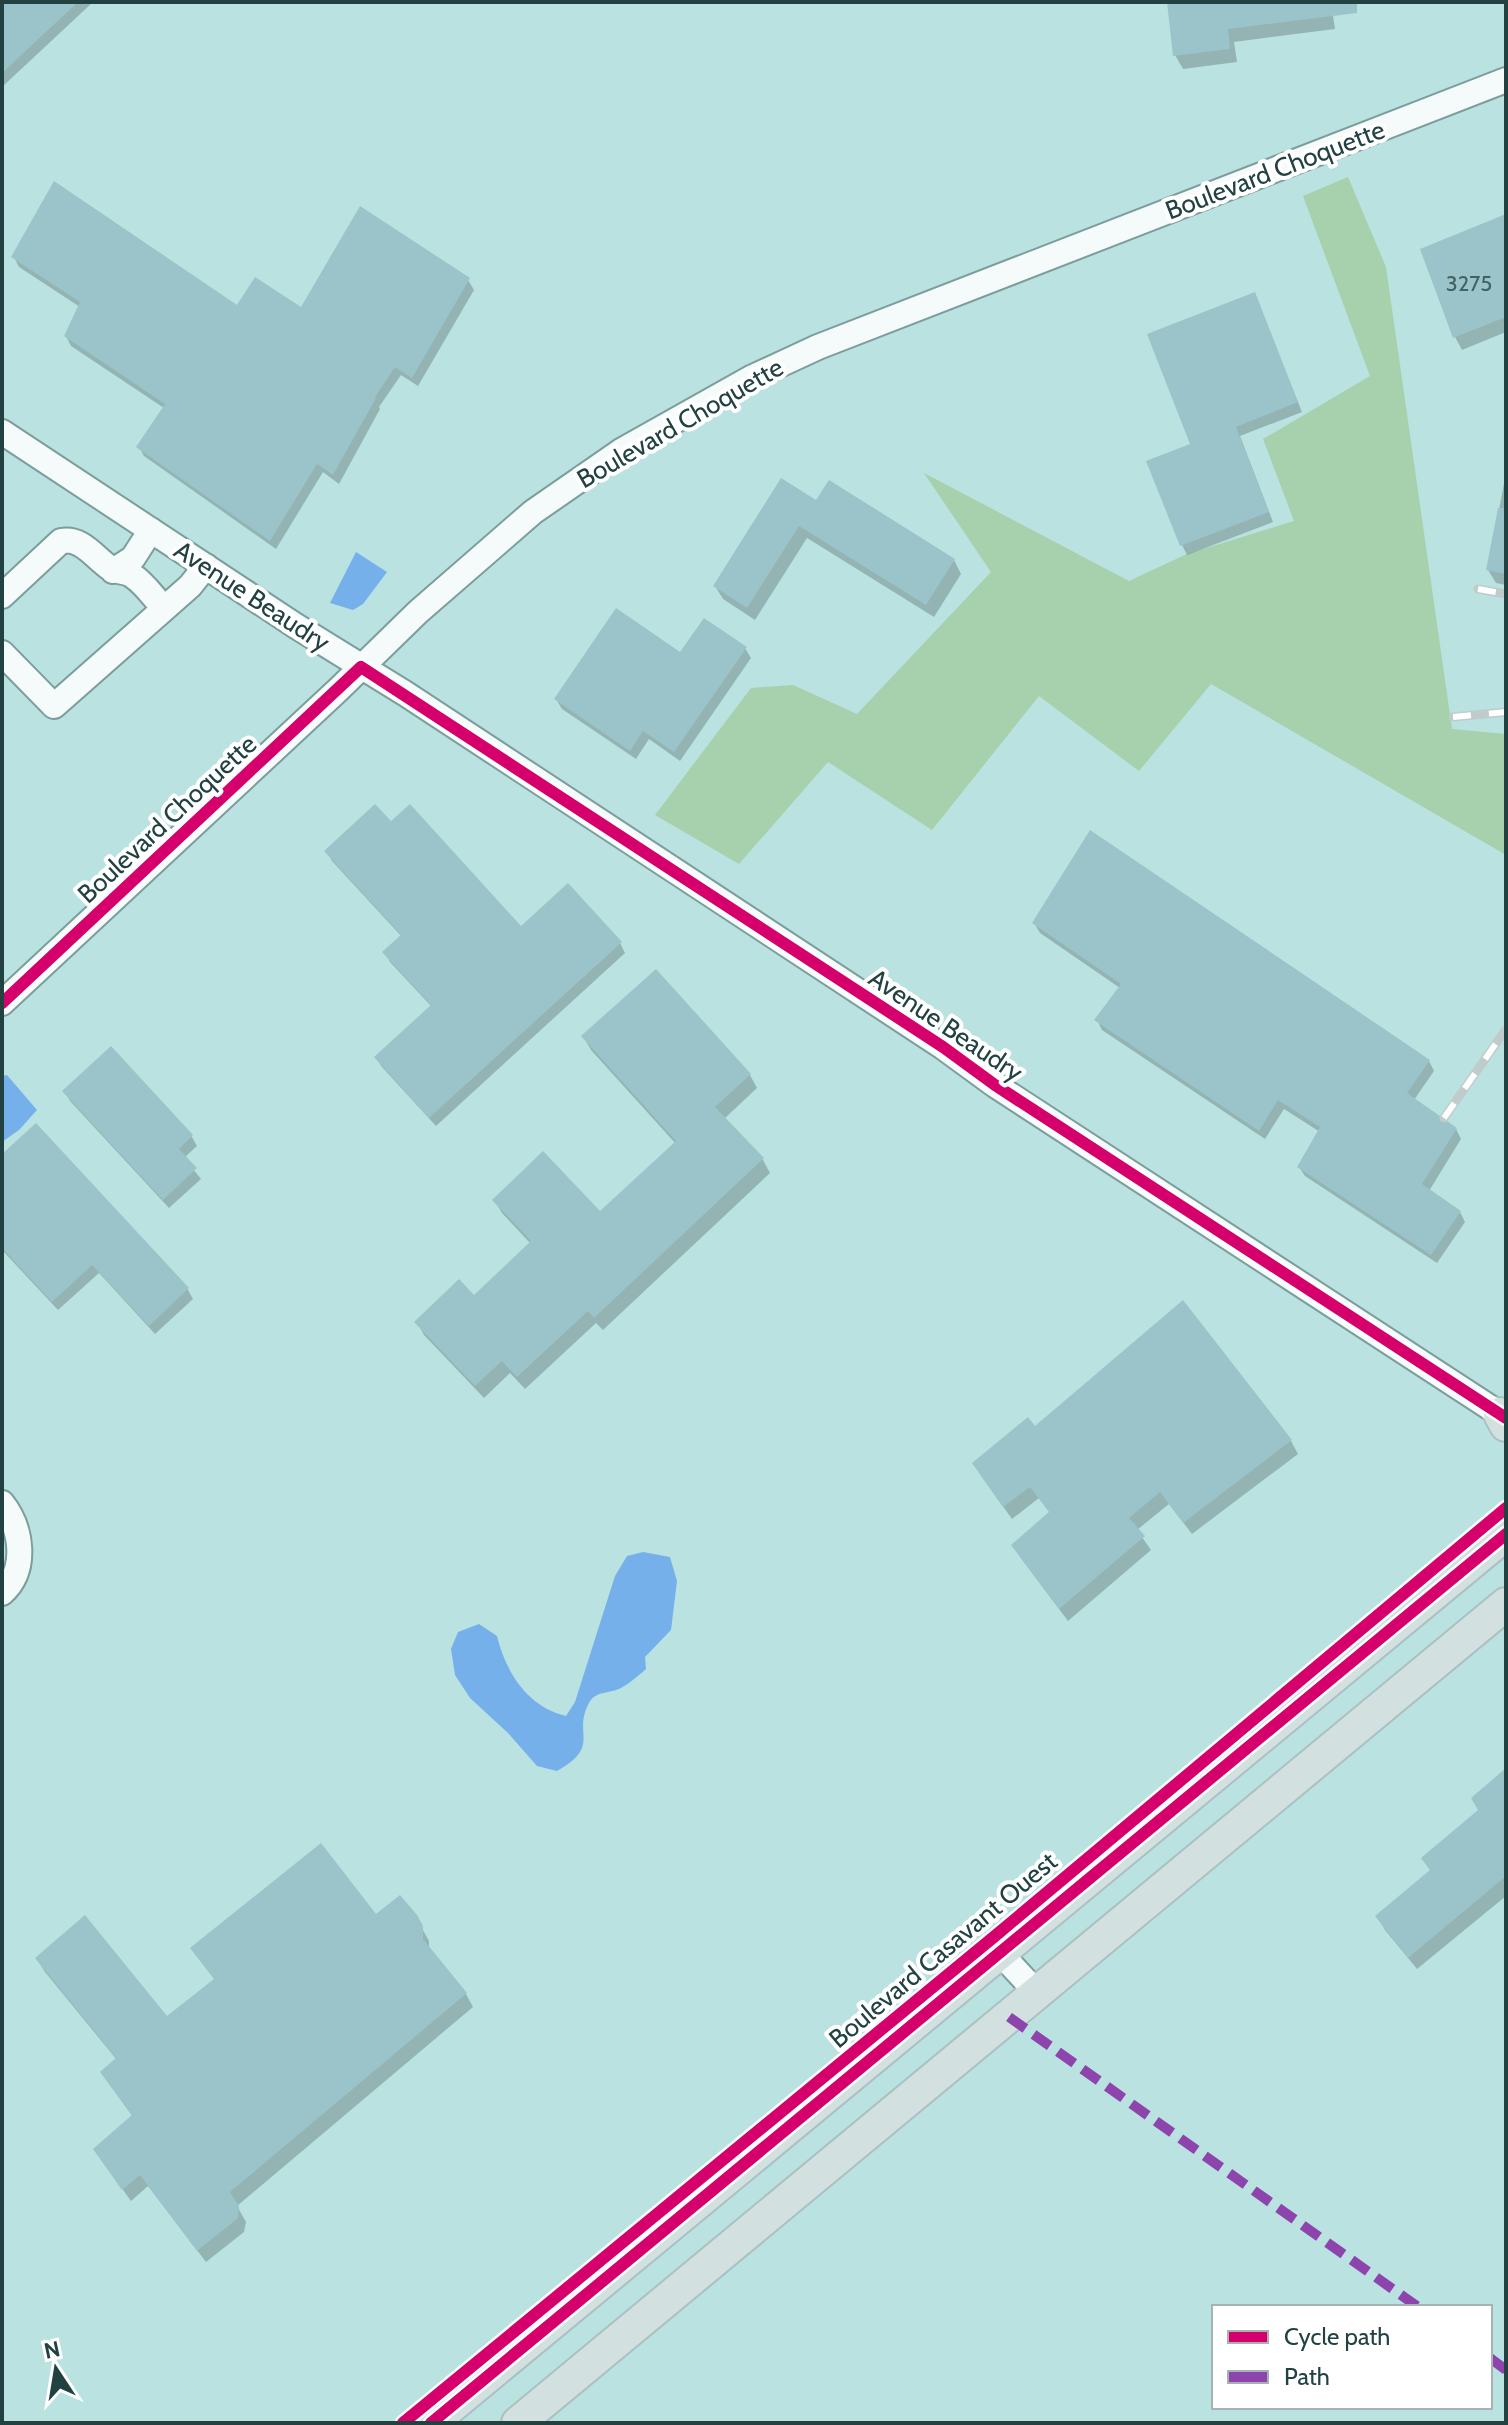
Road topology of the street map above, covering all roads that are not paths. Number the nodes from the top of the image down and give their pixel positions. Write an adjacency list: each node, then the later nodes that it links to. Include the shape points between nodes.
1 (1506, 80): 9 (street, Boulevard Choquette, via 818,347 751,378 621,451 533,512)
2 (2, 432): 3 (street, Avenue Beaudry)
3 (151, 530): 4 (street, Avenue Beaudry); 5 (street, via 133,558)
4 (206, 566): 7 (street); 9 (street, Avenue Beaudry)
5 (113, 571): 6 (street, via 69,539); 7 (street, via 135,577)
6 (2, 596)
7 (164, 608): 8 (street, via 54,706)
8 (2, 653)
9 (361, 667): 10 (street, Boulevard Choquette); 11 (street, Avenue Beaudry)
10 (2, 1003)
11 (1504, 1419)
12 (2, 1503): 14 (street, via 19,1542 18,1562)
13 (1506, 1534): 16 (main road, Boulevard Casavant Ouest)
14 (2, 1593)
15 (1506, 1604): 17 (main road)
16 (1001, 1954): 17 (street); 18 (main road, Boulevard Casavant Ouest)
17 (1037, 1993): 19 (main road)
18 (431, 2423)
19 (518, 2423)

